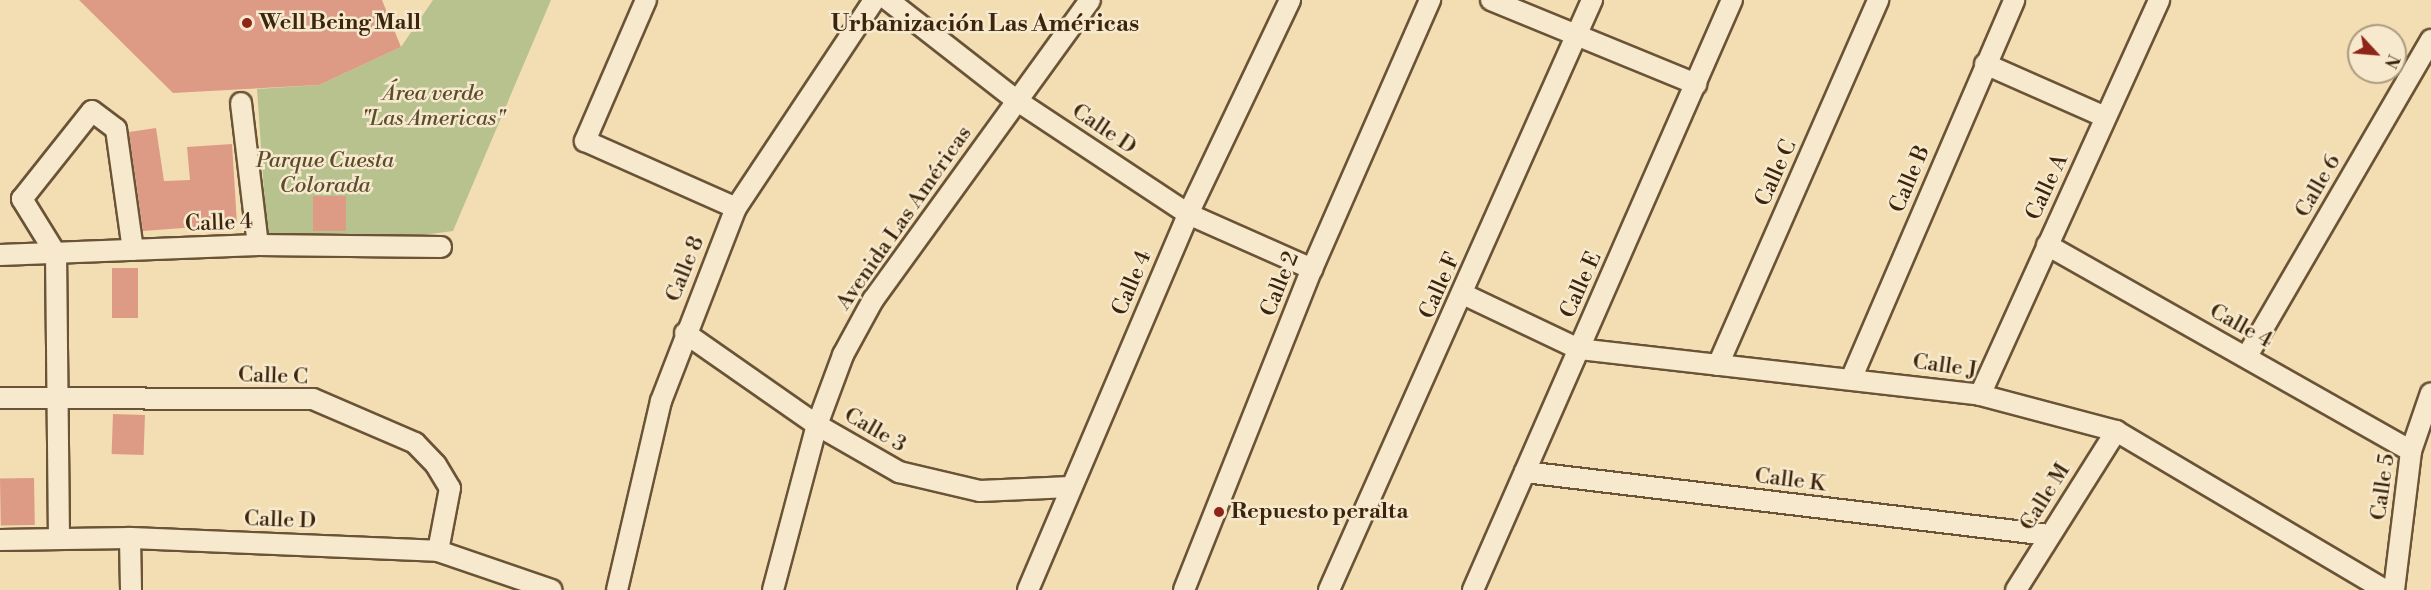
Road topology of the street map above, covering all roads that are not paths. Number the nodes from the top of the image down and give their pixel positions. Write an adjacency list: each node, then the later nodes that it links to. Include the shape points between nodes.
1 (646, 0): 20 (street, via 585,141)
2 (874, 0): 20 (street, Calle 8)
3 (888, 0): 17 (street, Calle D)
4 (1090, 0): 17 (street, Avenida Las Américas)
5 (1290, 0): 21 (street, Calle 4)
6 (1430, 0): 28 (street, Calle 2)
7 (1491, 0): 13 (street)
8 (1592, 0): 13 (street, Calle F)
9 (1732, 0): 16 (street, Calle E)
10 (1878, 0): 33 (street, Calle C)
11 (2014, 0): 15 (street, Calle B)
12 (2159, 0): 19 (street, Calle A)
13 (1576, 36): 16 (street); 29 (street, Calle F)
14 (2431, 40): 32 (street, Calle 6)
15 (1985, 64): 19 (street); 34 (street, Calle B)
16 (1696, 84): 31 (street, Calle E)
17 (1016, 100): 21 (street, Calle D); 39 (street, Avenida Las Américas, via 873,300 843,355)
18 (242, 103): 22 (street)
19 (2105, 117): 23 (street, Calle A)
20 (736, 208): 30 (street, Calle 8)
21 (1188, 214): 28 (street, Calle D); 43 (street, Calle 4)
22 (258, 245): 24 (street, Calle 4); 25 (street, Calle 4)
23 (2046, 245): 32 (street, Calle 4); 36 (street, Calle A)
24 (441, 247)
25 (133, 250): 26 (street, Calle 4); 26 (street, via 116,129 92,111 77,122 22,199)
26 (56, 254): 27 (street, Calle 4); 37 (street)
27 (0, 255)
28 (1312, 269): 54 (street, Calle 2)
29 (1463, 294): 31 (street, Calle J); 55 (street, Calle F)
30 (685, 333): 39 (street, Calle 3); 51 (street, Calle 8, via 661,401)
31 (1579, 349): 33 (street, Calle J); 42 (street, Calle E)
32 (2247, 356): 41 (street, Calle 4)
33 (1718, 365): 34 (street, Calle J)
34 (1852, 377): 36 (street, Calle J)
35 (2431, 393): 41 (street, Calle 5)
36 (1980, 395): 40 (street, Calle J)
37 (57, 397): 38 (street, Calle C); 45 (street); 48 (street, Calle C, via 313,399 374,422 415,443 450,488)
38 (0, 398)
39 (818, 425): 43 (street, Calle 3, via 899,472 980,491); 52 (street, Avenida Las Américas)
40 (2116, 431): 44 (street, Calle M); 58 (street, Calle J)
41 (2411, 452): 59 (street, Calle 5)
42 (1525, 472): 44 (street, Calle K); 56 (street, Calle E)
43 (1070, 487): 53 (street, Calle 4)
44 (2049, 535): 57 (street, Calle M)
45 (59, 538): 46 (street, Calle D); 47 (street, Calle D)
46 (130, 538): 48 (street, Calle D); 49 (street)
47 (0, 540)
48 (438, 551): 50 (street, Calle D)
49 (131, 590)
50 (552, 590)
51 (617, 590)
52 (773, 590)
53 (1028, 590)
54 (1184, 590)
55 (1329, 590)
56 (1473, 590)
57 (2016, 590)
58 (2385, 590)
59 (2394, 590)

